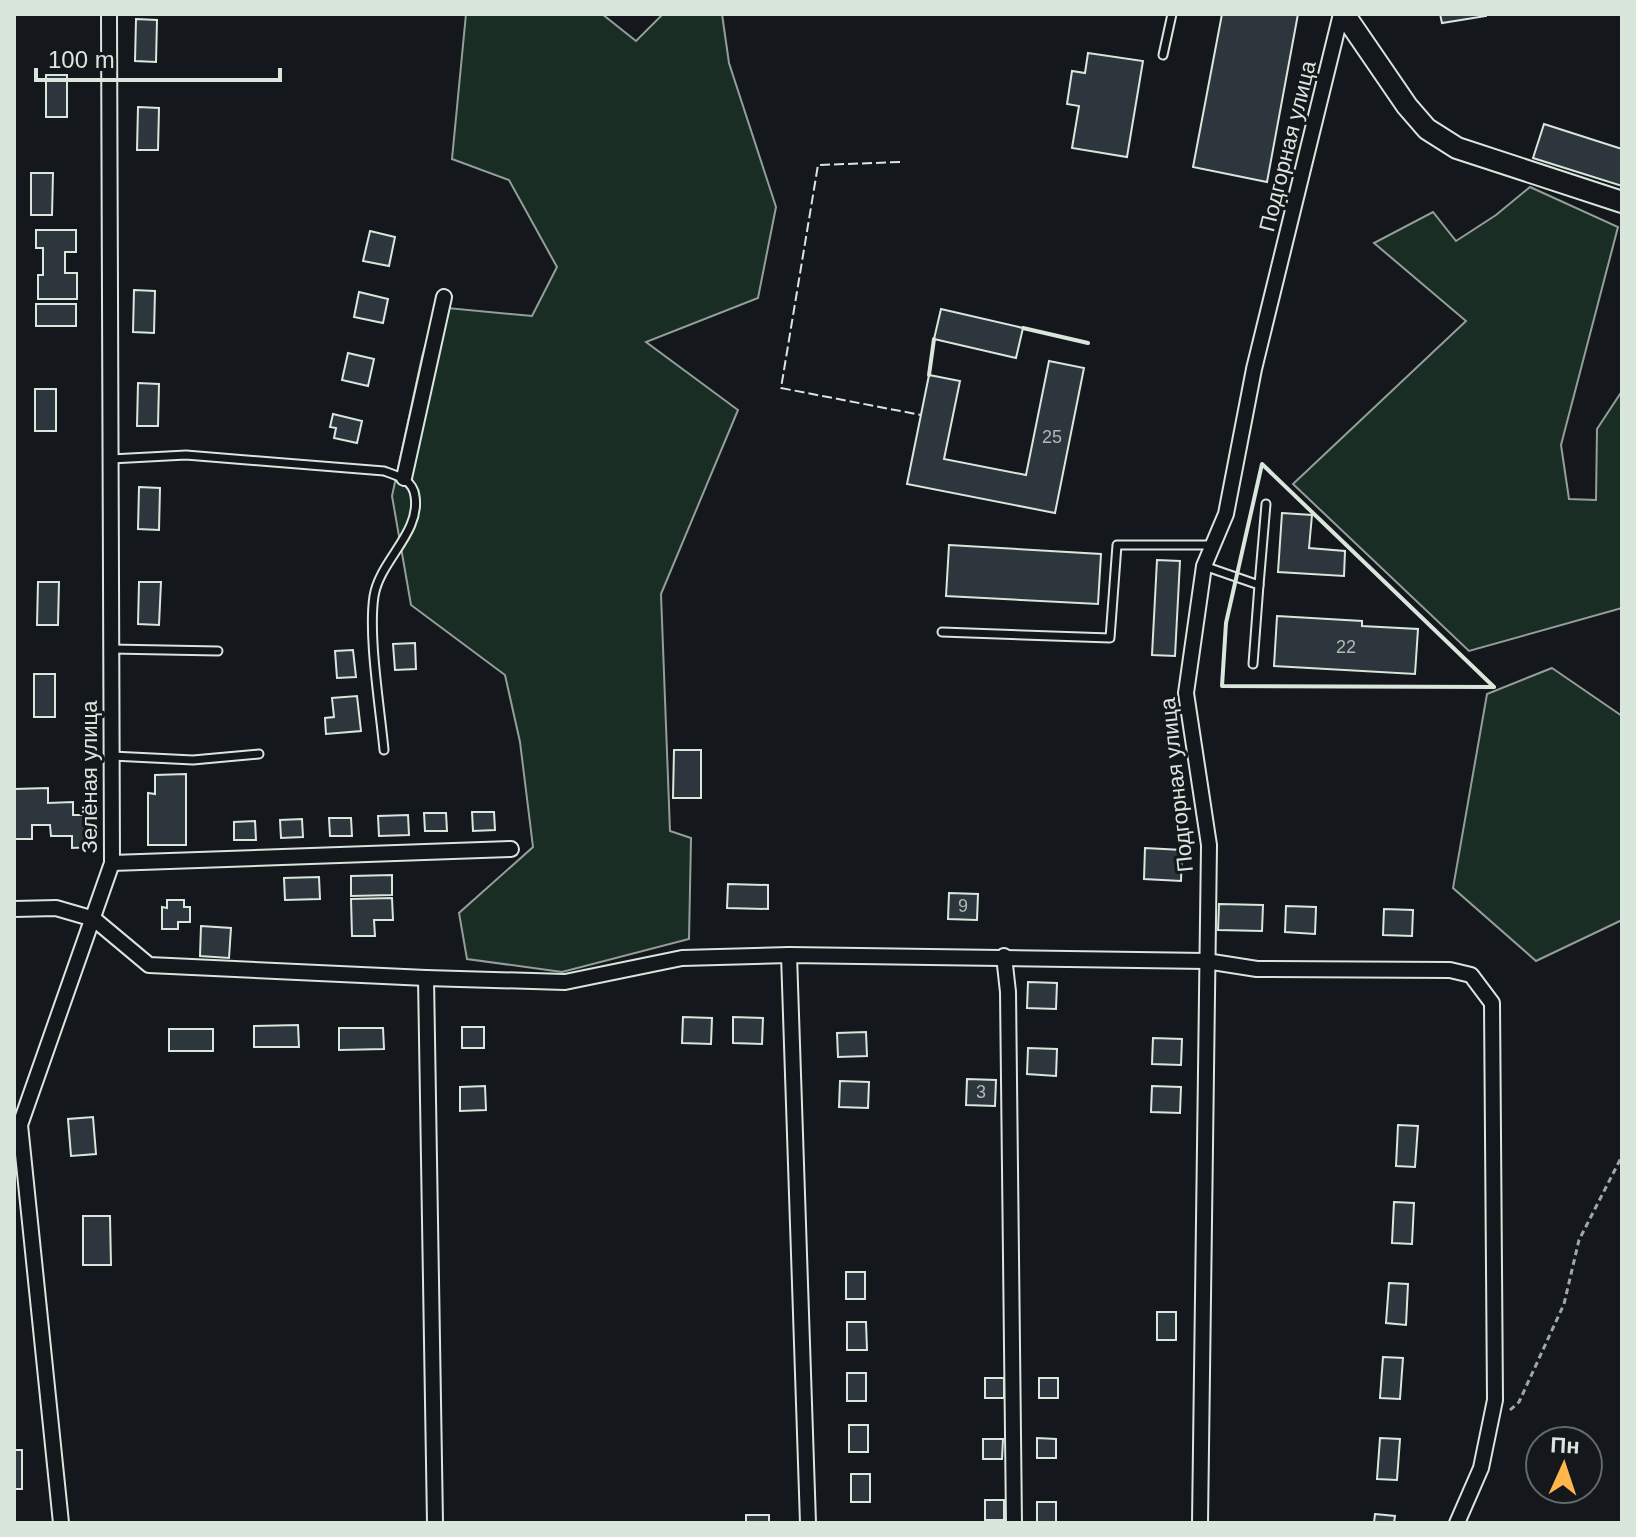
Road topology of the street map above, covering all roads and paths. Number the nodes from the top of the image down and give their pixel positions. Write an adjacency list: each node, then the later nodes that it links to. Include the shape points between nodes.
1 (109, 14): 7 (street, Зелёная улица)
2 (1172, 14): 4 (lane)
3 (1343, 14): 5 (main road, via 1427,129 1457,148); 10 (street, Подгорная улица, via 1254,369 1226,514)
4 (1163, 55)
5 (1622, 202)
6 (444, 297): 8 (street)
7 (111, 459): 8 (lane, via 186,455 384,471); 14 (street, Зелёная улица)
8 (404, 478): 17 (lane, via 415,493 415,517 374,596)
9 (1266, 504): 12 (lane)
10 (1213, 545): 11 (street, Подгорная улица); 13 (lane, via 1117,545 1110,638)
11 (1204, 566): 12 (lane); 26 (street, Подгорная улица, via 1186,693 1209,845)
12 (1259, 585): 16 (lane)
13 (942, 632)
14 (111, 649): 15 (lane); 19 (street, Зелёная улица)
15 (218, 651)
16 (1253, 664)
17 (384, 750)
18 (259, 754): 19 (lane, via 193,760)
19 (112, 756): 21 (street, Зелёная улица)
20 (511, 849): 21 (street)
21 (112, 863): 23 (street, Зелёная улица)
22 (14, 909): 23 (street, via 56,908)
23 (94, 919): 27 (street, via 149,965); 30 (street, Зелёная улица, via 20,1125)
24 (789, 955): 25 (street); 27 (street, via 682,958 565,982); 32 (street)
25 (1004, 956): 26 (street); 33 (street)
26 (1206, 961): 29 (street, via 1257,969 1450,970 1471,975 1492,1003 1495,1400); 34 (street, Подгорная улица)
27 (426, 978): 31 (street)
28 (1622, 1156): 29 (path, via 1579,1240 1564,1304 1519,1402)
29 (1490, 1424): 35 (street, via 1481,1468)
30 (61, 1523)
31 (435, 1523)
32 (808, 1523)
33 (1014, 1523)
34 (1200, 1523)
35 (1457, 1523)

